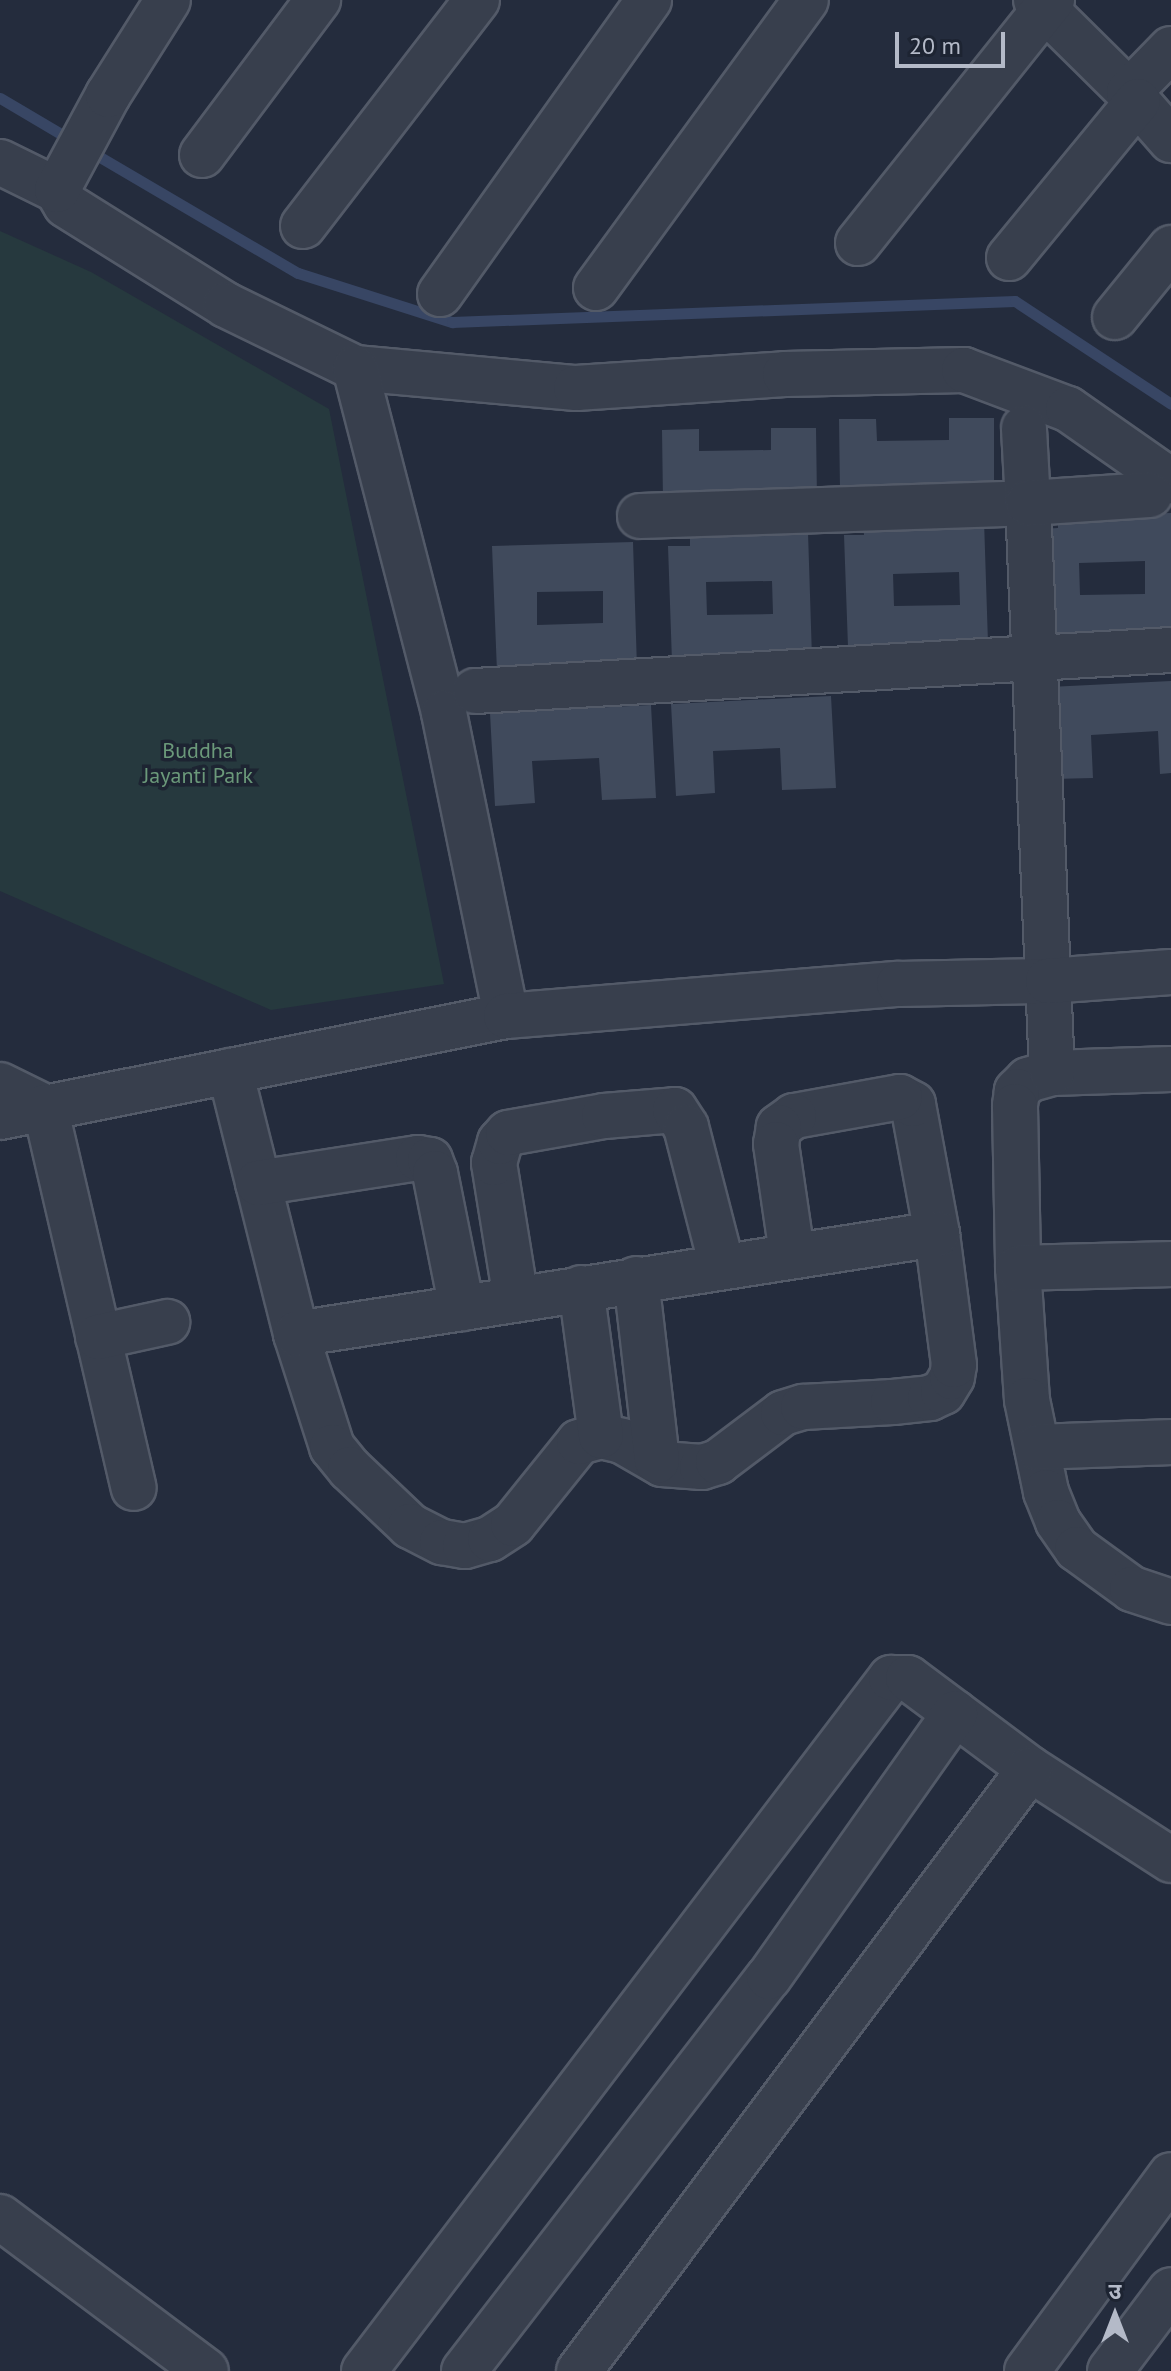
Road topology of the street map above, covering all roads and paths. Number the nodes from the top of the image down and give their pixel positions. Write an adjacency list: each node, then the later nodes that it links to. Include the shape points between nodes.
1 (168, 0): 12 (street)
2 (318, 0): 10 (street)
3 (477, 0): 13 (street)
4 (649, 0): 18 (street)
5 (806, 0): 17 (street)
6 (1044, 3): 8 (street); 14 (street)
7 (1171, 49): 8 (street)
8 (1134, 97): 9 (street); 16 (street)
9 (1171, 140)
10 (202, 155)
11 (0, 162): 12 (street)
12 (57, 190): 20 (street, via 66,205 226,305)
13 (303, 226)
14 (858, 243)
15 (1171, 248): 19 (street)
16 (1009, 258)
17 (596, 288)
18 (440, 294)
19 (1115, 317)
20 (355, 368): 22 (street, via 576,388 785,374 964,370 1068,409); 30 (street, via 444,713)
21 (1024, 428): 23 (street)
22 (1161, 488): 23 (street)
23 (1028, 503): 24 (street); 26 (street)
24 (640, 516)
25 (1171, 650): 26 (street)
26 (1033, 658): 27 (street); 29 (street)
27 (475, 691)
28 (1171, 972): 29 (street)
29 (1048, 981): 30 (street, via 899,984); 33 (street)
30 (506, 1016): 32 (street)
31 (1171, 1069): 33 (street)
32 (230, 1071): 35 (street); 37 (street)
33 (1052, 1073): 42 (street, via 1028,1080 1017,1091)
34 (0, 1085): 35 (street)
35 (45, 1107): 36 (street); 49 (street)
36 (0, 1117)
37 (258, 1183): 46 (street, via 430,1160); 48 (street)
38 (937, 1234): 39 (street); 39 (street, via 919,1124 913,1104 900,1097 794,1116 779,1127 776,1144); 53 (street, via 954,1365 943,1392 893,1402 803,1407 767,1423 718,1462 702,1467)
39 (792, 1254): 41 (street)
40 (1171, 1264): 42 (street)
41 (722, 1266): 43 (street); 45 (street, via 686,1127 675,1110 604,1116 508,1133 500,1142 494,1163)
42 (1018, 1268): 52 (street, via 1027,1400)
43 (636, 1279): 44 (street); 53 (street)
44 (581, 1288): 45 (street); 50 (street)
45 (516, 1299): 46 (street)
46 (462, 1308): 48 (street)
47 (167, 1322): 49 (street)
48 (296, 1334): 50 (street, via 332,1447 410,1526 442,1542 465,1546 490,1539 513,1524 579,1442)
49 (98, 1337): 54 (street)
50 (601, 1436): 53 (street)
51 (1171, 1442): 52 (street)
52 (1037, 1447): 55 (street, via 1046,1492 1077,1549 1132,1589)
53 (657, 1461)
54 (134, 1488)
55 (1171, 1602)
56 (955, 1713): 57 (street); 63 (street, via 908,1678 891,1678); 64 (street, via 769,1977)
57 (1030, 1769): 58 (street); 65 (street)
58 (1171, 1860)
59 (1171, 2175): 66 (street)
60 (0, 2217): 62 (street)
61 (1171, 2290): 67 (street)
62 (206, 2371)
63 (364, 2371)
64 (464, 2371)
65 (579, 2371)
66 (1027, 2371)
67 (1110, 2371)

